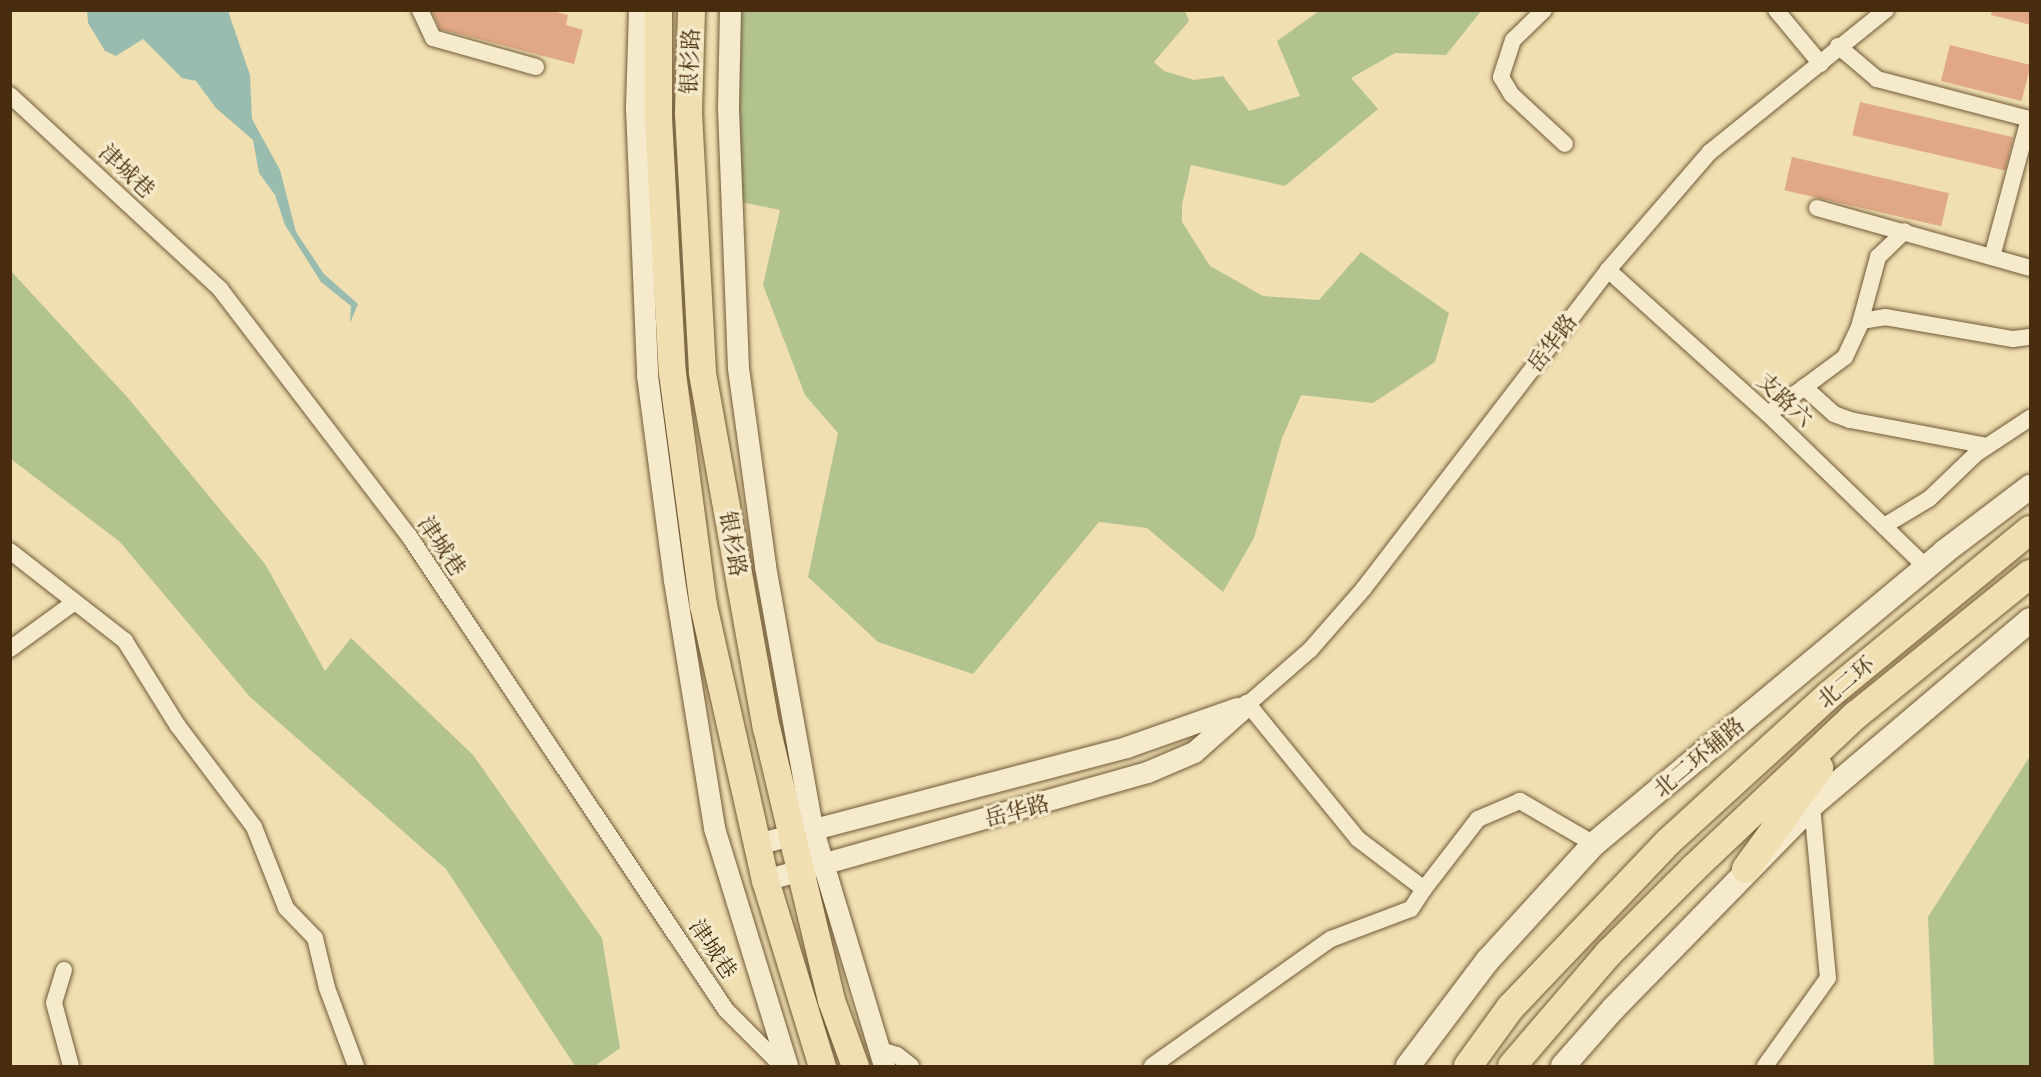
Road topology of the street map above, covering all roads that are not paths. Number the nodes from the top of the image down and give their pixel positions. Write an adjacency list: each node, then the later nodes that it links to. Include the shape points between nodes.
1 (420, 10): 11 (street, via 434,38)
2 (639, 10): 50 (street, via 636,108 647,375 674,580 714,828)
3 (658, 10): 39 (main road, 银杉路, via 658,118 672,373 703,605)
4 (692, 10): 38 (main road, 银杉路, via 688,113 702,373 766,728)
5 (730, 10): 38 (street, 银杉路, via 728,108 738,368)
6 (1544, 10): 14 (street, via 1513,40 1501,77 1512,95)
7 (1776, 10): 10 (street)
8 (1886, 10): 9 (street, 岳华路)
9 (1838, 46): 10 (street, 岳华路); 13 (street, via 1877,79)
10 (1821, 64): 19 (street, 岳华路, via 1710,152)
11 (536, 67)
12 (10, 95): 49 (street, 津城巷, via 220,289 409,536 726,1010)
13 (2030, 119): 17 (street)
14 (1565, 144)
15 (1817, 208): 16 (street)
16 (1905, 231): 17 (street); 20 (street, via 1878,257)
17 (1992, 257): 18 (street)
18 (2031, 268)
19 (1608, 270): 23 (street, 支路六); 35 (street, 岳华路, via 1364,588 1310,650)
20 (1861, 321): 21 (street, via 1885,317 2013,339); 22 (street, via 1845,357)
21 (2031, 337)
22 (1804, 387): 23 (street); 25 (street, via 1834,414 1850,420)
23 (1768, 414): 27 (street, 支路六)
24 (2031, 418): 25 (street)
25 (1988, 446): 27 (street, via 1929,500)
26 (2031, 487): 30 (main road, 北二环辅路)
27 (1884, 526): 30 (street, 支路六)
28 (2031, 530): 56 (highway, 北二环, via 1829,695 1668,842 1510,1008)
29 (10, 551): 32 (street)
30 (1927, 568): 40 (main road, 北二环辅路)
31 (2031, 574): 36 (highway, 北二环)
32 (75, 602): 34 (street); 48 (street, via 125,641 178,726 254,827 285,909 315,938 327,988)
33 (2031, 620): 37 (main road)
34 (10, 649)
35 (1248, 704): 38 (street, 岳华路, via 1126,747); 41 (street, 岳华路, via 1194,752 1101,789); 44 (street, via 1358,839)
36 (1856, 715): 42 (highway); 57 (highway, 北二环, via 1609,953)
37 (1812, 805): 42 (main road); 59 (street, via 1828,978)
38 (801, 830): 39 (street, 岳华路); 41 (main road, 银杉路)
39 (757, 844): 43 (main road, 银杉路)
40 (1594, 844): 44 (street, via 1520,801 1478,819); 55 (main road, 北二环辅路, via 1488,960)
41 (811, 865): 43 (street, 岳华路); 46 (street, 银杉路); 52 (main road, 银杉路, via 831,1000)
42 (1746, 869): 58 (main road)
43 (765, 880): 51 (main road, 银杉路)
44 (1424, 889): 54 (street, via 1412,909 1331,939)
45 (64, 970): 47 (street, via 54,1003)
46 (881, 1058): 53 (street, via 897,1054)
47 (71, 1066)
48 (356, 1066)
49 (782, 1066)
50 (787, 1066)
51 (822, 1066)
52 (855, 1066)
53 (911, 1066)
54 (1152, 1066)
55 (1408, 1066)
56 (1468, 1066)
57 (1512, 1066)
58 (1563, 1066)
59 (1765, 1066)

